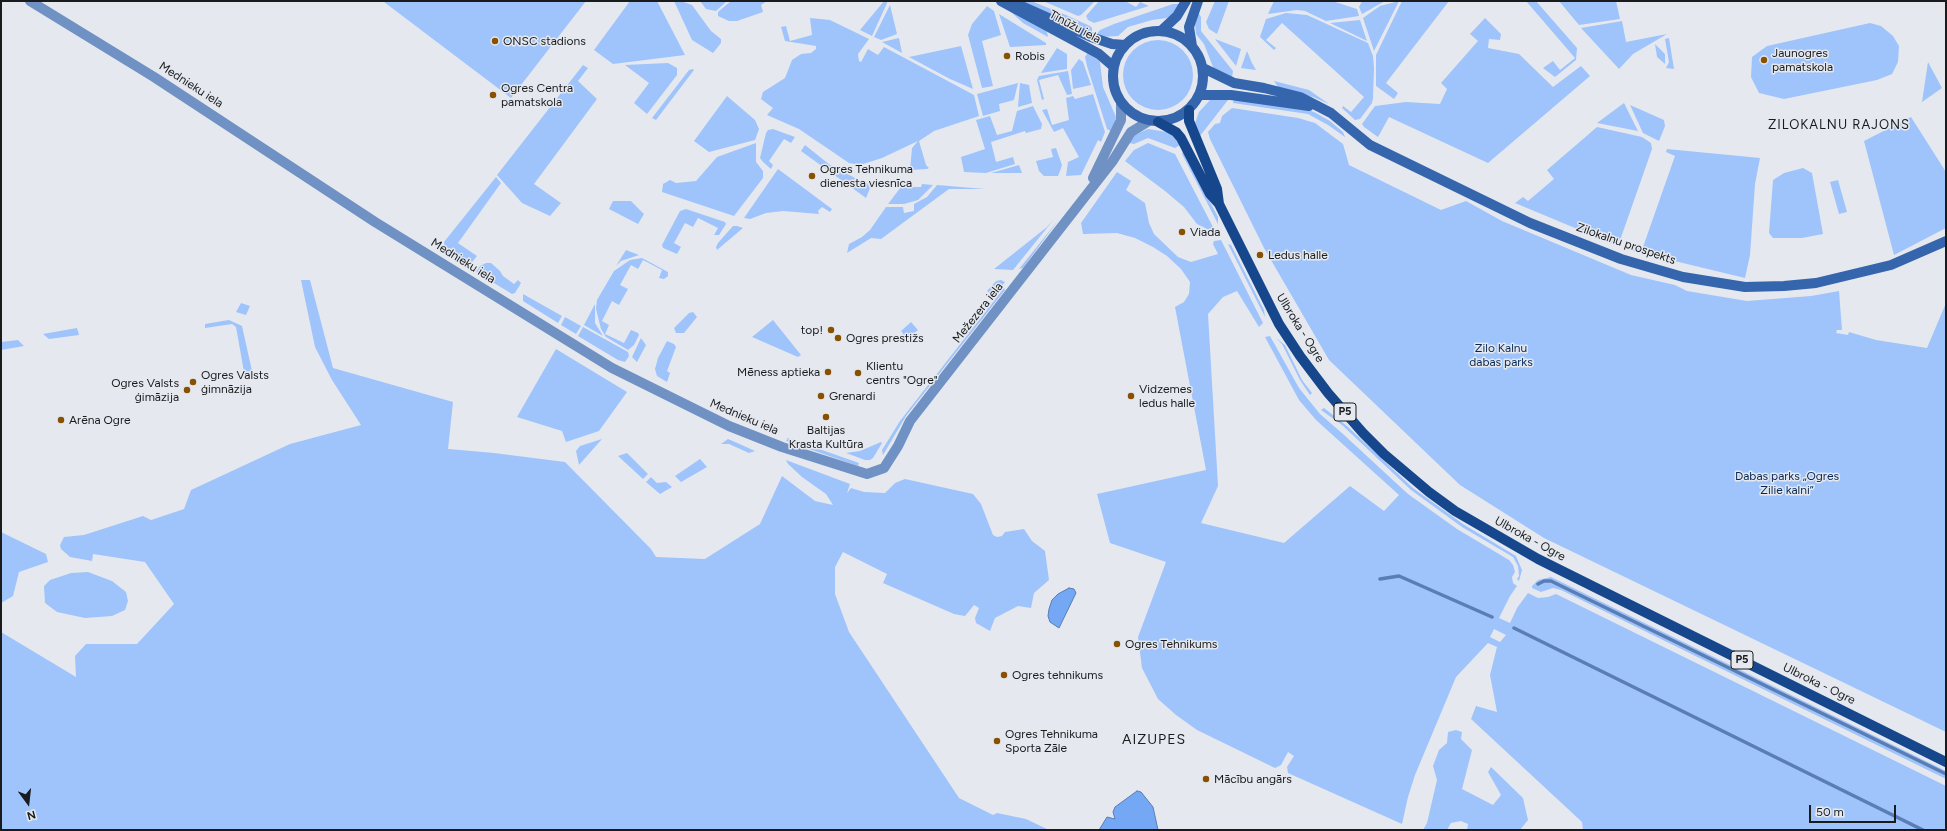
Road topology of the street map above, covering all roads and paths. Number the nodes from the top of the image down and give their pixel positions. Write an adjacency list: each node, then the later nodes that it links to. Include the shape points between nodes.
1 (30, 1): 19 (street, Mednieku iela, via 154,77 375,222 635,381 768,442 867,474 884,468)
2 (1002, 1): 9 (main road, Tīnūžu iela, via 1099,54)
3 (1010, 1): 7 (main road, Tīnūžu iela, via 1091,36 1112,44)
4 (1186, 1): 6 (main road, via 1177,16)
5 (1198, 1): 8 (main road, via 1189,27)
6 (1161, 31): 7 (main road, P5, via 1142,34); 8 (main road, P5, via 1183,38)
7 (1125, 45): 9 (main road, P5)
8 (1192, 46): 10 (main road, P5)
9 (1114, 67): 12 (main road, P5, via 1115,91)
10 (1203, 68): 11 (main road, P5); 13 (main road, Zilokalnu prospekts, via 1234,83 1300,97)
11 (1200, 95): 13 (main road, Zilokalnu prospekts, via 1231,95); 14 (main road, P5)
12 (1121, 102): 15 (main road, P5, via 1128,111); 16 (street, Mežezera iela, via 1121,120)
13 (1322, 108): 18 (main road, Zilokalnu prospekts, via 1370,146 1530,223 1621,259 1683,277 1745,286 1816,283 1891,265)
14 (1189, 110): 15 (main road, P5, via 1180,116); 17 (main road, Ulbroka - Ogre / P5, via 1189,121 1217,189)
15 (1153, 121): 16 (street, Mežezera iela, via 1131,132); 17 (main road, Ulbroka - Ogre / P5, via 1176,132 1181,138 1210,194)
16 (1084, 198): 19 (street, Mežezera iela, via 910,421)
17 (1219, 204): 20 (main road, Ulbroka - Ogre / P5, via 1279,324 1300,356 1363,433 1429,492 1455,511 1538,559)
18 (1946, 241)
19 (898, 446)
20 (1946, 762)

